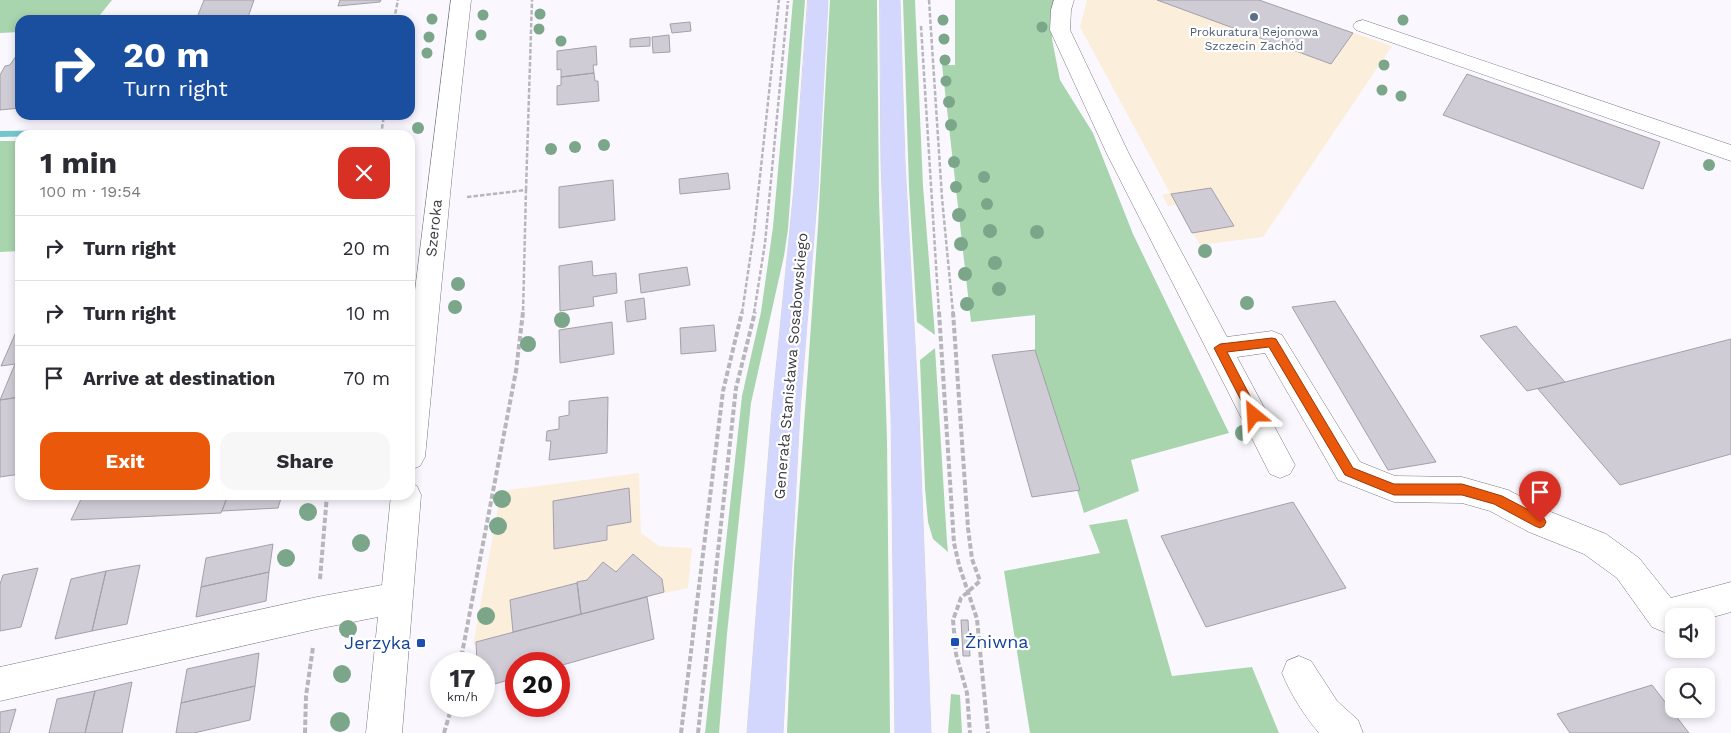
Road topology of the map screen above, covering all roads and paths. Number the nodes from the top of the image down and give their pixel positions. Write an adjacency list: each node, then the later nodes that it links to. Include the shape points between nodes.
1 (398, 0): 10 (path)
2 (461, 0): 15 (street, Szeroka)
3 (532, 0): 14 (path)
4 (779, 0): 32 (path, via 754,232 742,312 722,391)
5 (788, 0): 33 (path, via 765,243 757,303 736,388)
6 (818, 0): 34 (main road, Generała Stanisława Sosabowskiego)
7 (890, 0): 35 (main road)
8 (929, 0): 21 (path, via 968,528 972,558 980,581)
9 (1064, 0): 16 (street, via 1060,30 1118,154)
10 (395, 15)
11 (920, 19): 21 (path, via 954,543)
12 (1363, 26): 13 (street)
13 (1731, 153)
14 (526, 190): 15 (path); 25 (path, via 522,322 516,371)
15 (437, 202): 17 (street, Szeroka)
16 (1220, 348): 18 (street); 22 (street, via 1272,342 1349,472 1394,489 1462,490 1497,500 1594,544 1628,568 1664,616)
17 (415, 410)
18 (1280, 465)
19 (327, 500): 24 (path)
20 (406, 500): 23 (street)
21 (969, 591): 36 (path, via 961,598 953,620 956,654 967,693); 37 (path, via 979,629)
22 (1731, 597)
23 (396, 598): 24 (street); 30 (street)
24 (317, 613): 27 (street); 29 (path, via 306,696)
25 (462, 652)
26 (1299, 673): 38 (street, via 1317,703)
27 (0, 684)
28 (449, 717): 31 (path)
29 (305, 733)
30 (384, 733)
31 (444, 733)
32 (681, 733)
33 (698, 733)
34 (765, 733)
35 (913, 733)
36 (970, 733)
37 (988, 733)
38 (1345, 733)

